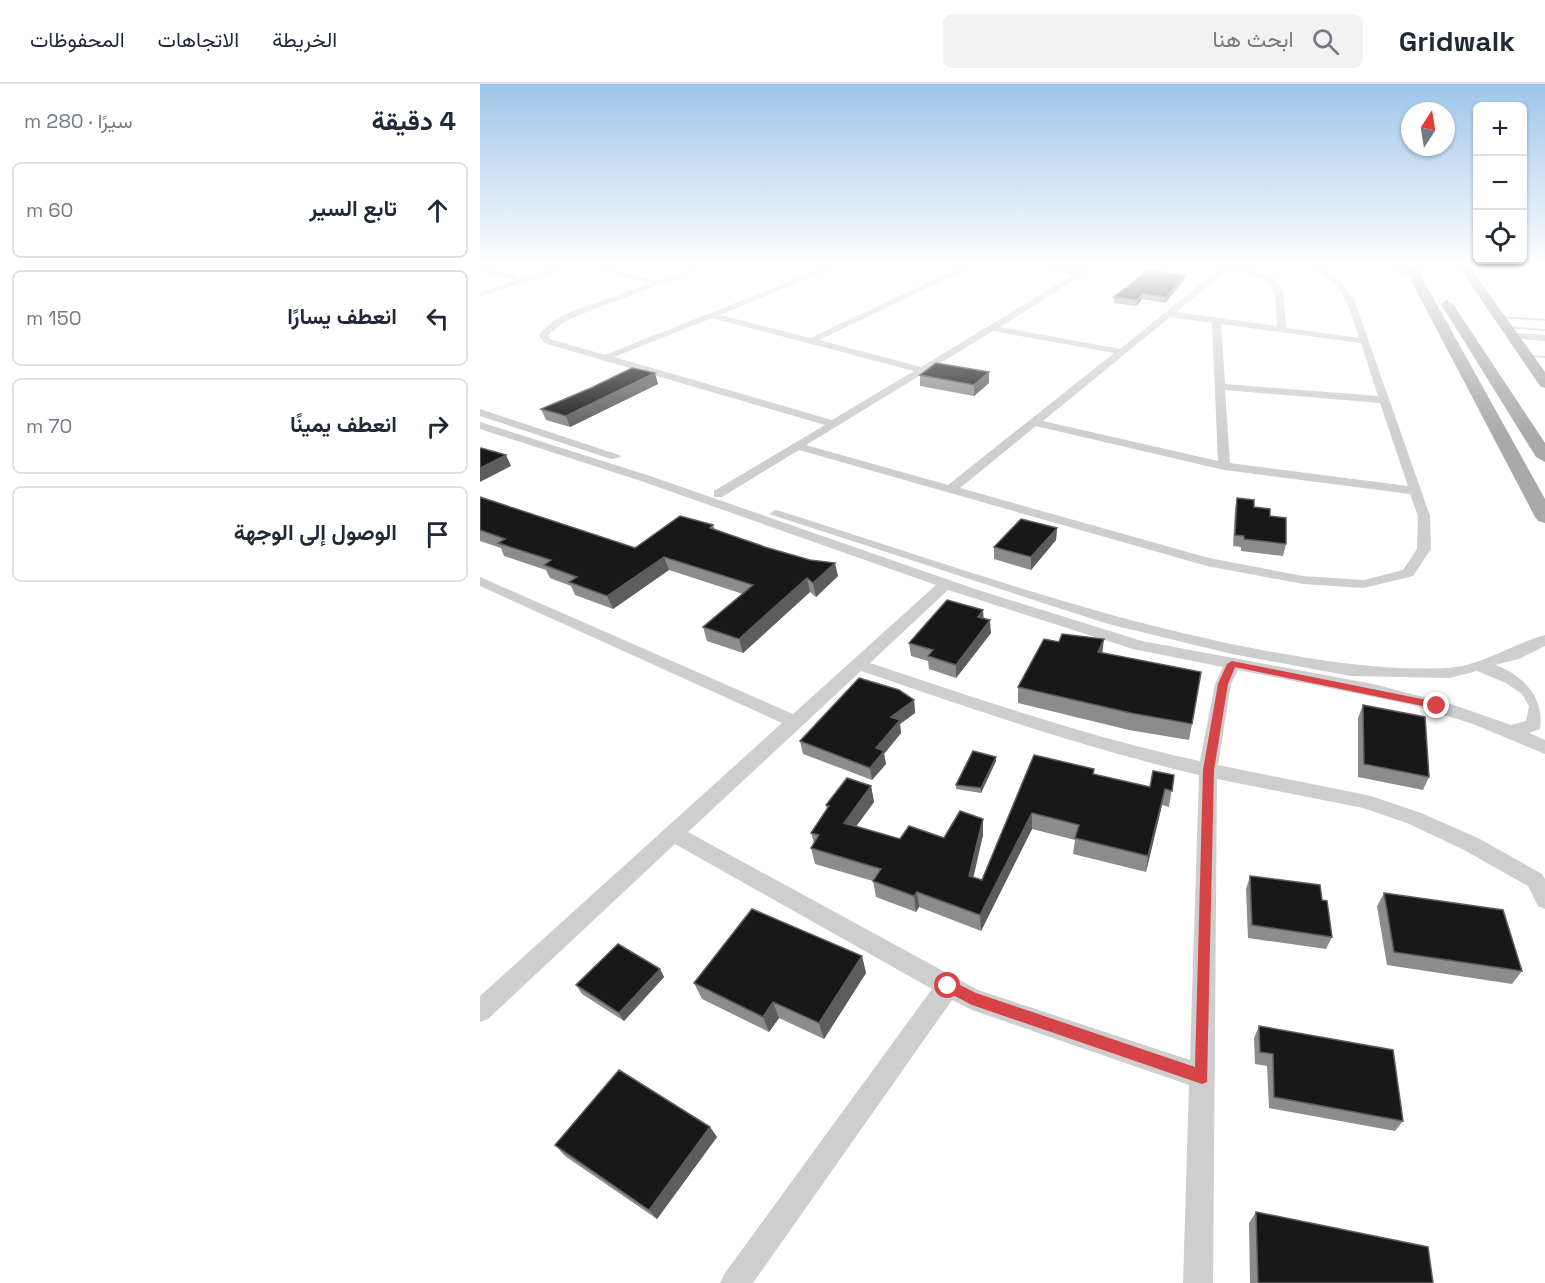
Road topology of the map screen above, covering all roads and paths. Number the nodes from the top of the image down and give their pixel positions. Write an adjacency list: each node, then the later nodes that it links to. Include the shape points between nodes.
1 (557, 323): 24 (street, via 543,334 547,341)
2 (696, 323): 24 (street)
3 (741, 323): 20 (street)
4 (849, 323): 20 (street)
5 (1000, 323): 16 (street)
6 (1158, 323): 22 (street)
7 (1216, 323): 28 (street)
8 (1230, 323): 17 (street)
9 (1282, 323): 17 (street)
10 (1358, 323): 21 (street)
11 (1445, 323): 40 (main road)
12 (1458, 323): 35 (main road)
13 (1503, 323): 15 (main road)
14 (1525, 323): 15 (lane)
15 (1505, 326): 18 (lane); 19 (street); 23 (main road)
16 (992, 328): 22 (street); 26 (street)
17 (1282, 330): 21 (street)
18 (1545, 330)
19 (1545, 338)
20 (811, 341): 26 (street)
21 (1364, 341): 29 (street)
22 (1122, 352): 31 (street)
23 (1526, 356): 25 (lane); 27 (main road)
24 (607, 357): 32 (street)
25 (1545, 357)
26 (923, 370): 32 (street)
27 (1545, 383)
28 (1220, 387): 29 (street); 36 (street)
29 (1384, 400): 38 (street)
30 (480, 412): 39 (street)
31 (1034, 422): 36 (street); 37 (street)
32 (834, 424): 34 (street)
33 (480, 425): 42 (street)
34 (797, 446): 37 (street); 39 (street)
35 (1545, 457)
36 (1224, 466): 38 (street)
37 (951, 489): 38 (street, via 1208,562 1303,580 1364,584 1408,573 1424,549 1424,516)
38 (1415, 491)
39 (718, 494): 46 (street, via 1113,621 1232,649 1351,670 1449,673)
40 (1545, 517)
41 (480, 581): 47 (street)
42 (946, 584): 44 (street, via 1143,646); 45 (street)
43 (1545, 640): 46 (street, via 1513,655)
44 (1232, 664): 48 (street, via 1437,706); 50 (street, via 1223,684)
45 (860, 665): 47 (street); 50 (street, via 1026,721 1137,754)
46 (1477, 665): 48 (street, via 1515,680 1537,706 1534,725)
47 (797, 723): 51 (street)
48 (1512, 731): 49 (street)
49 (1545, 748)
50 (1208, 770): 52 (street, via 1364,801 1414,818 1472,844 1535,880); 55 (street)
51 (674, 834): 53 (street); 54 (street)
52 (1545, 900)
53 (948, 986): 55 (street, via 972,999); 56 (street)
54 (480, 1011)
55 (1202, 1077): 57 (street)
56 (735, 1283)
57 (1198, 1283)

